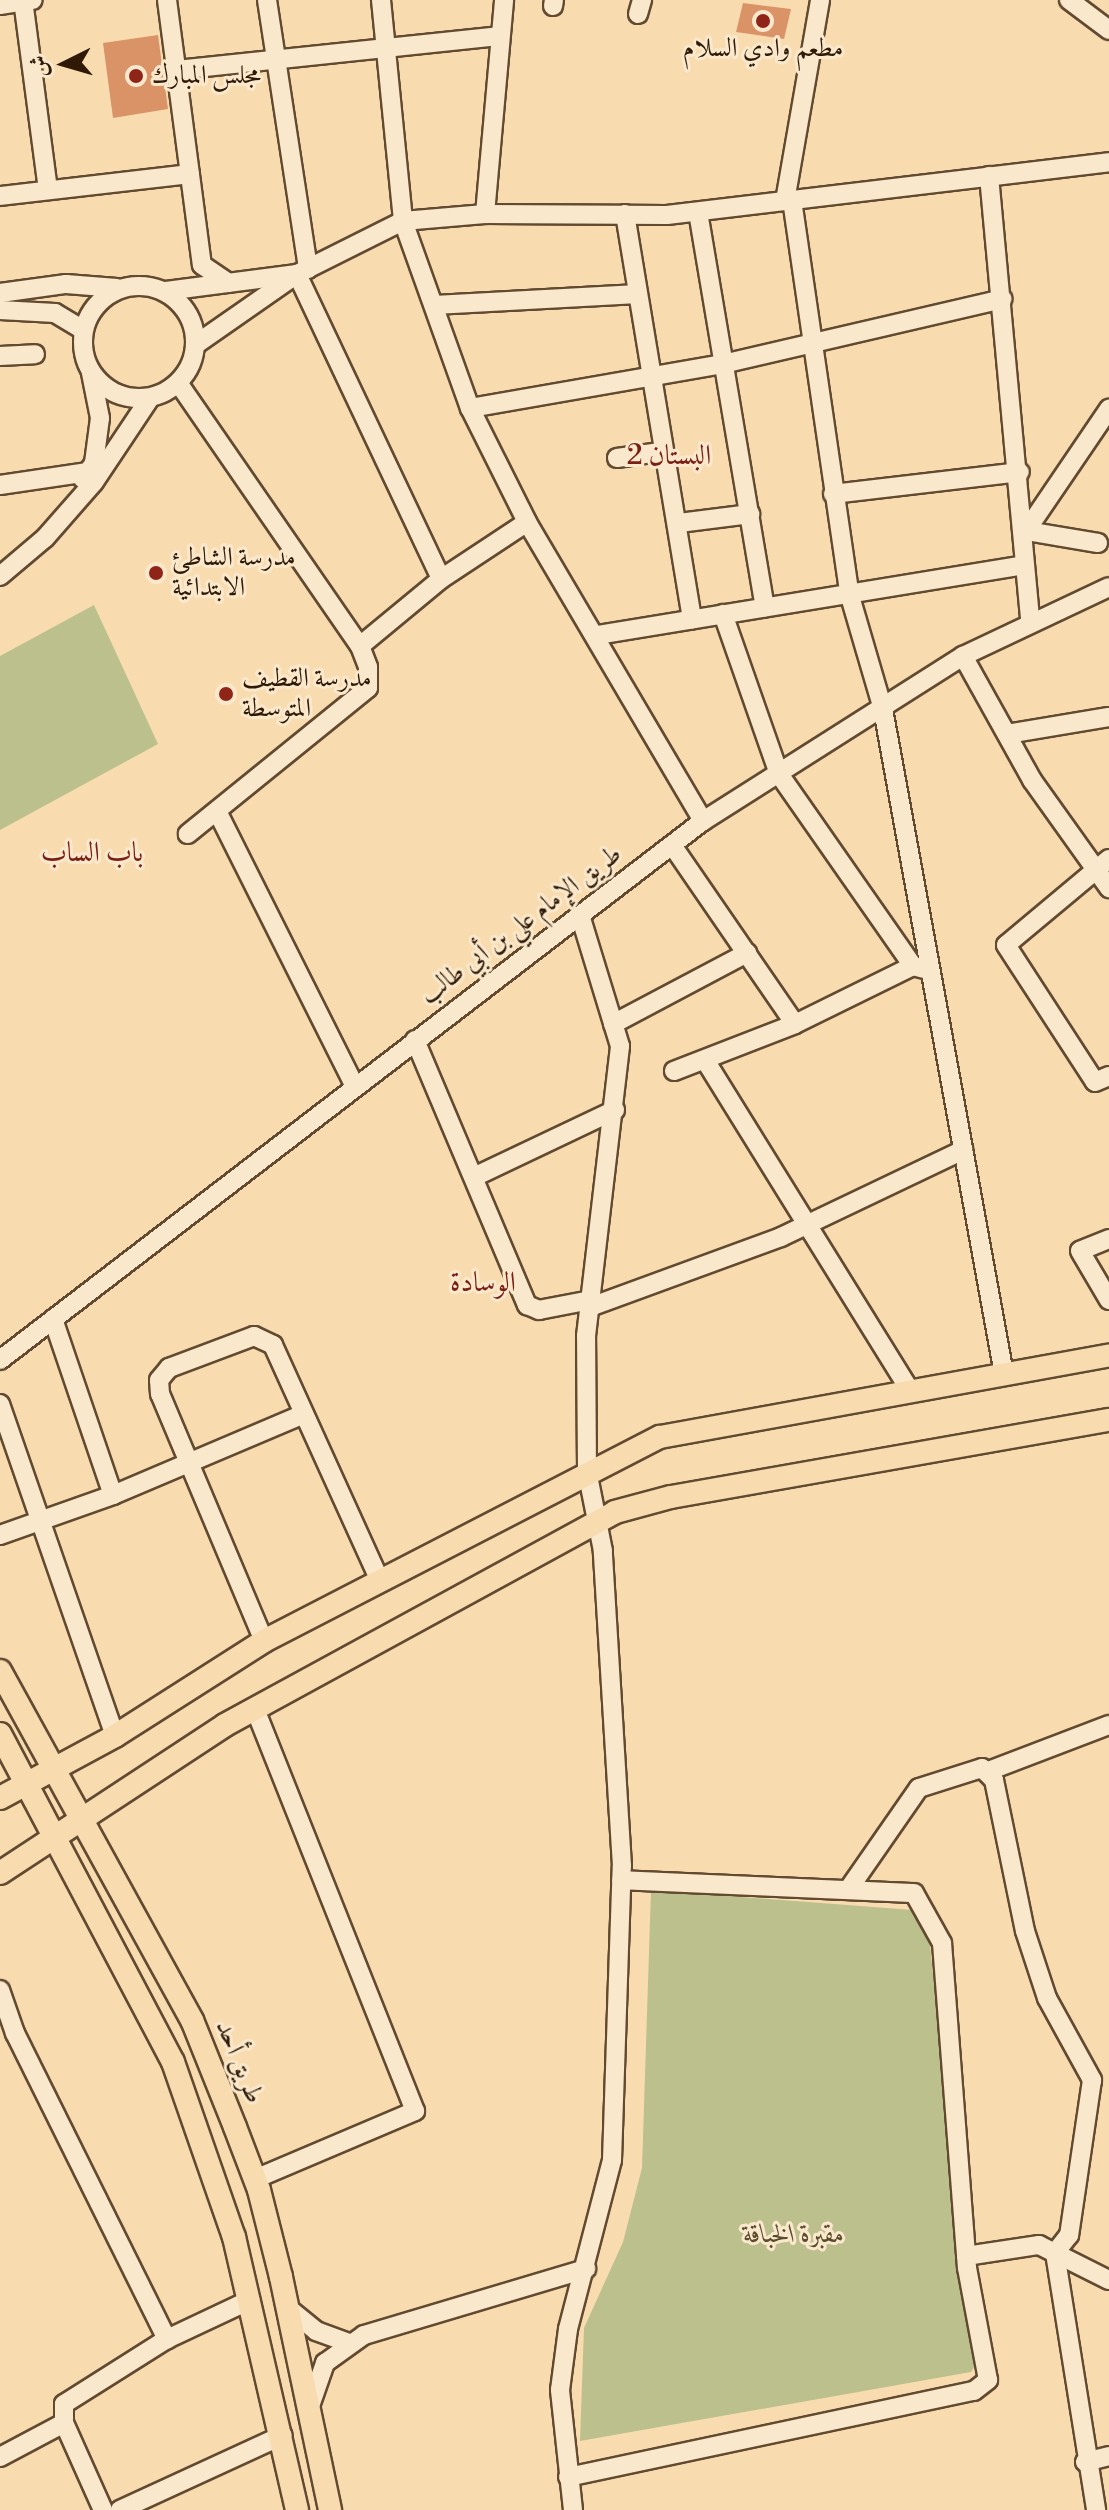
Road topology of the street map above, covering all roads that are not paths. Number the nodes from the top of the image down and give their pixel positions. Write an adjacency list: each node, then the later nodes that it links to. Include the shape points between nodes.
1 (167, 0): 13 (street)
2 (267, 0): 12 (street)
3 (381, 0): 11 (street)
4 (504, 0): 10 (street)
5 (820, 0): 19 (street)
6 (1069, 0): 9 (street)
7 (27, 1): 8 (street); 17 (street)
8 (0, 5)
9 (1109, 30)
10 (499, 36): 11 (street); 21 (street)
11 (387, 48): 12 (street); 23 (street)
12 (274, 60): 13 (street); 24 (street)
13 (176, 70): 15 (street)
14 (1109, 162): 16 (street)
15 (190, 174): 17 (street); 25 (street, via 202,265)
16 (989, 176): 19 (street); 30 (street)
17 (48, 189): 18 (street)
18 (0, 196)
19 (788, 201): 20 (street); 34 (street)
20 (698, 212): 22 (street); 38 (street)
21 (485, 214): 22 (street); 23 (street)
22 (625, 214): 29 (street)
23 (403, 221): 24 (street); 31 (street)
24 (302, 271): 25 (street); 35 (street); 59 (street)
25 (229, 283): 27 (street)
26 (117, 288): 27 (street, via 149,285); 28 (street, via 66,284); 33 (street, via 94,305)
27 (166, 291): 35 (street, via 189,315)
28 (0, 293)
29 (634, 294): 31 (street); 40 (street)
30 (1003, 299): 34 (street); 48 (street)
31 (434, 305): 43 (street)
32 (0, 310): 33 (street, via 55,313)
33 (83, 330): 39 (street)
34 (809, 344): 38 (street); 50 (street)
35 (195, 345): 41 (street)
36 (35, 354): 37 (street)
37 (0, 356)
38 (723, 364): 40 (street); 51 (street)
39 (91, 373): 42 (street, via 111,392); 47 (street, via 100,418)
40 (647, 376): 43 (street); 45 (street)
41 (179, 384): 42 (street); 67 (street)
42 (150, 398): 55 (street, via 103,471)
43 (470, 408): 52 (street)
44 (1109, 409): 54 (street)
45 (659, 452): 46 (street); 53 (street)
46 (617, 458)
47 (88, 472): 49 (street); 55 (street)
48 (1020, 472): 50 (street); 54 (street)
49 (0, 485)
50 (833, 494): 61 (street)
51 (750, 514): 53 (street); 62 (street)
52 (527, 522): 59 (street); 66 (street)
53 (679, 523): 64 (street)
54 (1026, 531): 56 (street); 57 (street)
55 (45, 538): 58 (street)
56 (1098, 543)
57 (1024, 565): 61 (street); 65 (street)
58 (0, 576)
59 (441, 579): 67 (street)
60 (1109, 587): 65 (street, طريق الإمام علي بن أبي طالب)
61 (849, 593): 62 (street); 69 (street)
62 (765, 607): 63 (street)
63 (723, 614): 64 (street); 72 (street)
64 (692, 620): 66 (street)
65 (1030, 622): 68 (street, طريق الإمام علي بن أبي طالب)
66 (598, 635): 74 (street)
67 (360, 646): 73 (street, via 368,688)
68 (963, 656): 69 (street, طريق الإمام علي بن أبي طالب); 71 (street)
69 (883, 709): 72 (street, طريق الإمام علي بن أبي طالب); 81 (street)
70 (1109, 717): 71 (street)
71 (1007, 734): 77 (street)
72 (779, 774): 74 (street, طريق الإمام علي بن أبي طالب); 81 (street)
73 (217, 811): 75 (street); 88 (street)
74 (703, 821): 76 (street, طريق الإمام علي بن أبي طالب)
75 (188, 834)
76 (672, 845): 79 (street, طريق الإمام علي بن أبي طالب); 80 (street)
77 (1102, 864): 78 (street); 87 (street, via 1006,945 1095,1082)
78 (1109, 888)
79 (580, 915): 82 (street); 84 (street, طريق الإمام علي بن أبي طالب)
80 (747, 953): 82 (street); 83 (street)
81 (922, 968): 83 (street); 90 (street)
82 (613, 1024): 89 (street, via 620,1046)
83 (795, 1024): 85 (street)
84 (415, 1040): 88 (street, طريق الإمام علي بن أبي طالب); 91 (street)
85 (705, 1060): 86 (street); 92 (street)
86 (674, 1071)
87 (1109, 1076)
88 (355, 1086): 96 (street, طريق الإمام علي بن أبي طالب)
89 (615, 1110): 91 (street); 95 (street)
90 (963, 1150): 92 (street); 99 (street)
91 (476, 1176): 95 (street, via 531,1310)
92 (809, 1224): 95 (street); 100 (street)
93 (1109, 1239): 94 (street, via 1080,1251)
94 (1109, 1300)
95 (590, 1303): 105 (street)
96 (53, 1319): 98 (street, طريق الإمام علي بن أبي طالب); 106 (street)
97 (1109, 1355): 99 (main road)
98 (0, 1360)
99 (1004, 1374): 100 (main road)
100 (910, 1391): 105 (main road, via 660,1437)
101 (0, 1404): 108 (street)
102 (304, 1414): 104 (street); 104 (street, via 264,1337 169,1368 159,1380 160,1394); 110 (street)
103 (1109, 1420): 107 (main road, via 671,1497)
104 (184, 1464): 106 (street); 111 (street)
105 (587, 1471): 107 (street); 110 (main road)
106 (113, 1495): 108 (street)
107 (599, 1520): 113 (main road); 125 (street, via 622,1789)
108 (37, 1522): 109 (street); 116 (street)
109 (0, 1535)
110 (379, 1579): 111 (main road)
111 (264, 1641): 116 (main road)
112 (0, 1671): 117 (main road, طريق أحد)
113 (255, 1708): 121 (main road); 128 (street, via 415,2111)
114 (1109, 1725): 118 (street)
115 (0, 1734): 119 (main road)
116 (115, 1736): 117 (main road)
117 (55, 1771): 119 (main road); 121 (main road, طريق أحد)
118 (986, 1772): 126 (street, via 982,1768 919,1788); 129 (street, via 994,1780 1025,1931 1047,1998 1092,2080 1069,2235)
119 (27, 1782): 120 (main road); 122 (main road)
120 (0, 1796)
121 (83, 1817): 122 (main road); 128 (main road, طريق أحد, via 192,2020)
122 (56, 1832): 123 (main road); 124 (main road); 133 (main road, via 156,2020 203,2144)
123 (0, 1858)
124 (0, 1873)
125 (621, 1880): 126 (street); 131 (street, via 618,2099 612,2160)
126 (848, 1890): 130 (street, via 914,1893 942,1943)
127 (0, 1990): 135 (street, via 15,2033)
128 (255, 2179): 134 (main road, طريق أحد)
129 (1055, 2253): 130 (street, via 1024,2244); 132 (street); 142 (street)
130 (966, 2256): 143 (street, via 988,2380 974,2391)
131 (586, 2269): 136 (street, via 364,2335); 143 (street, via 568,2329 560,2390)
132 (1109, 2280)
133 (250, 2300): 135 (street); 139 (main road)
134 (288, 2308): 136 (street, via 316,2331); 137 (main road, طريق أحد)
135 (167, 2339): 138 (street, via 64,2404)
136 (351, 2344): 137 (street, via 325,2363)
137 (309, 2409): 147 (main road, طريق أحد)
138 (64, 2423): 141 (street); 144 (street)
139 (283, 2435): 145 (street); 146 (main road)
140 (1109, 2456): 142 (street)
141 (0, 2457)
142 (1085, 2462): 149 (street)
143 (568, 2477): 148 (street)
144 (103, 2510)
145 (120, 2510)
146 (297, 2510)
147 (330, 2510)
148 (573, 2510)
149 (1096, 2510)

